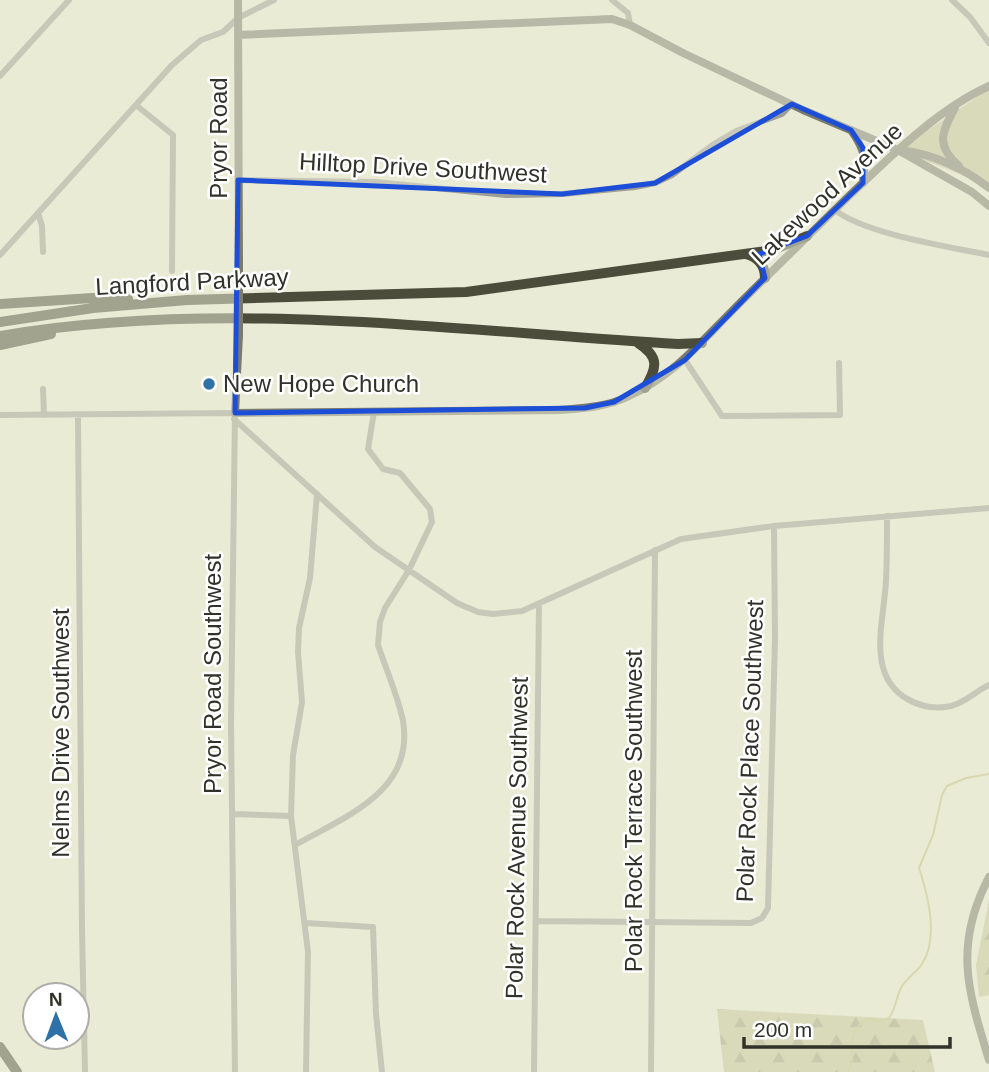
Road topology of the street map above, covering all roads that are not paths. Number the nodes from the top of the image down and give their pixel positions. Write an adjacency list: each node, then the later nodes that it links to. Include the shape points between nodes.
1 (69, 0): 11 (street)
2 (238, 0): 6 (street, Pryor Road)
3 (274, 0): 6 (street)
4 (611, 0): 7 (street, via 628,13)
5 (952, 0): 10 (street)
6 (238, 18): 8 (street); 9 (street, Pryor Road)
7 (630, 25): 9 (street, via 612,19); 13 (street)
8 (223, 32): 9 (street); 15 (street, via 201,40)
9 (238, 35): 19 (street, Pryor Road)
10 (989, 43)
11 (0, 76)
12 (989, 86): 14 (street, Lakewood Avenue)
13 (792, 104): 16 (street); 19 (street, Hilltop Drive Southwest, via 782,114 714,144 672,175 635,187 506,195 376,182)
14 (957, 105): 17 (street, Lakewood Avenue); 18 (street, via 944,129 943,144 950,158)
15 (136, 106): 24 (street); 30 (street, via 173,135)
16 (851, 130): 17 (street); 20 (street, via 863,148)
17 (898, 150): 18 (street, via 921,153); 20 (street, Lakewood Avenue); 22 (street)
18 (970, 175): 21 (street)
19 (238, 180): 31 (street, Pryor Road)
20 (863, 183): 23 (street, Lakewood Avenue)
21 (989, 188)
22 (989, 206)
23 (835, 210): 25 (street, Lakewood Avenue); 29 (street, via 867,226)
24 (37, 213): 26 (street, via 43,226); 28 (street)
25 (807, 236): 27 (highway, Langford Parkway, via 787,246); 32 (street, Lakewood Avenue)
26 (43, 252)
27 (745, 254): 32 (highway, via 761,262); 33 (highway, Langford Parkway, via 466,292)
28 (0, 255)
29 (989, 255)
30 (172, 271)
31 (239, 276): 49 (street, Pryor Road Southwest, bridge)
32 (765, 278): 39 (street, Lakewood Avenue)
33 (187, 300): 34 (highway, via 92,298); 35 (highway, Langford Parkway)
34 (0, 304)
35 (0, 322)
36 (102, 322): 37 (highway, Langford Parkway); 38 (highway, Langford Parkway, via 341,321); 40 (highway)
37 (0, 336)
38 (635, 342): 39 (highway, Langford Parkway); 43 (highway, via 654,359)
39 (702, 343): 41 (street, Lakewood Avenue)
40 (0, 345)
41 (685, 360): 42 (street, via 722,416 840,415); 43 (street, Lakewood Avenue)
42 (839, 363)
43 (645, 388): 45 (street, Lakewood Avenue, via 585,408)
44 (43, 389): 47 (street)
45 (373, 412): 49 (street, Lakewood Avenue); 55 (street, via 368,449 383,469 400,473 430,509 432,522)
46 (0, 415): 47 (street)
47 (44, 415): 48 (street)
48 (78, 415): 49 (street); 68 (street, Nelms Drive Southwest)
49 (235, 416): 50 (street); 58 (street, Pryor Road Southwest)
50 (317, 494): 55 (street, via 376,547); 59 (street, via 310,578 299,628 302,702 293,755)
51 (989, 508): 52 (street)
52 (887, 516): 53 (street); 57 (street, via 880,652 890,683 908,700 931,707 962,702)
53 (774, 526): 54 (street, via 681,540); 63 (street, Polar Rock Place Southwest, via 768,908 762,918 751,923)
54 (655, 550): 56 (street); 63 (street, Polar Rock Terrace Southwest)
55 (410, 570): 56 (street, via 478,612 509,614); 60 (street, via 385,608 378,639 403,722 397,768 373,800)
56 (539, 604): 62 (street, Polar Rock Avenue Southwest)
57 (989, 685)
58 (232, 814): 59 (street); 69 (street, Pryor Road Southwest)
59 (291, 816): 60 (street)
60 (295, 845): 64 (street)
61 (989, 877): 66 (street, via 975,907 966,960 970,997)
62 (536, 921): 63 (street, Polar Rock Place Southwest); 72 (street, Polar Rock Avenue Southwest)
63 (652, 922): 73 (street, Polar Rock Terrace Southwest)
64 (305, 923): 70 (street); 71 (street, via 373,927)
65 (0, 1047): 67 (highway)
66 (989, 1060)
67 (18, 1072)
68 (85, 1072)
69 (235, 1072)
70 (306, 1072)
71 (382, 1072)
72 (534, 1072)
73 (651, 1072)

